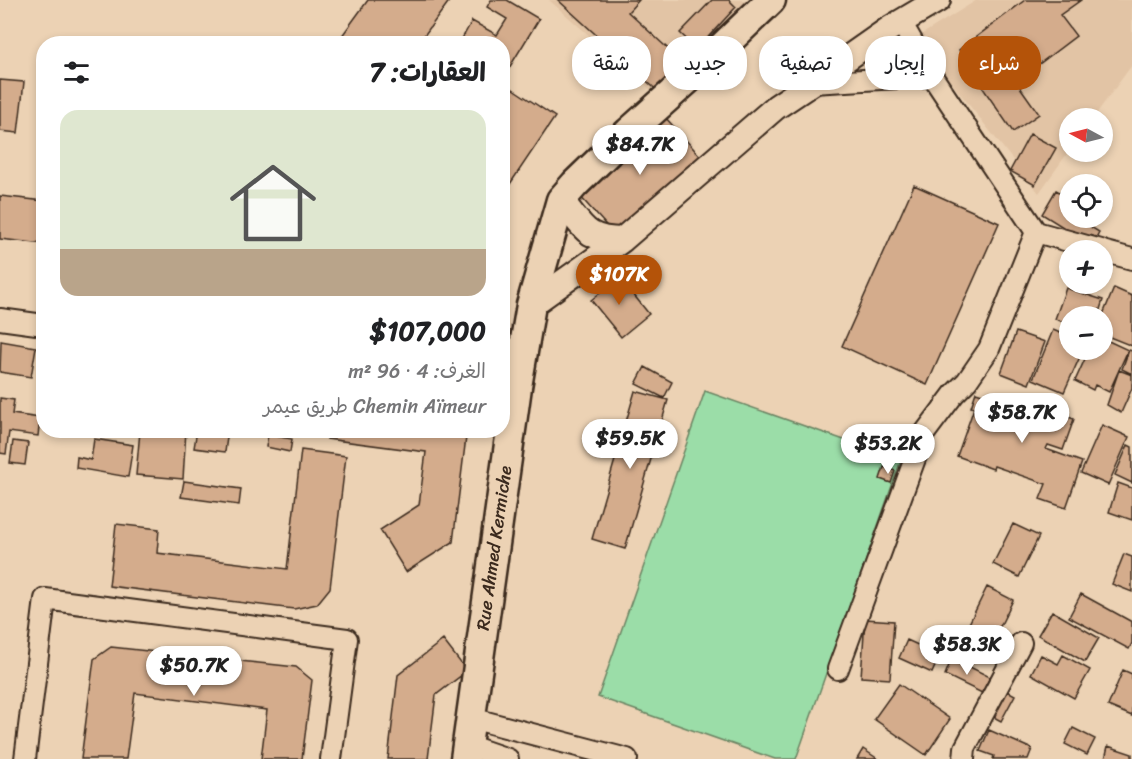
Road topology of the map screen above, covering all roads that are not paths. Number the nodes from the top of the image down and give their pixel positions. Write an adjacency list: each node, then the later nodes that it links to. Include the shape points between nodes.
1 (771, 0): 8 (main road, Rue Ahmed Kermiche)
2 (938, 0): 3 (street)
3 (901, 22): 4 (street); 5 (street)
4 (909, 36)
5 (853, 55)
6 (802, 90): 10 (street, via 776,107)
7 (941, 90): 9 (street)
8 (561, 200): 10 (street, via 592,235); 14 (main road, Rue Ahmed Kermiche)
9 (1036, 232): 11 (street); 20 (street, via 989,349 924,434)
10 (622, 240): 14 (street)
11 (1064, 240)
12 (1113, 254): 13 (street)
13 (1132, 259)
14 (531, 305): 17 (main road, Rue Ahmed Kermiche)
15 (0, 319): 16 (street)
16 (36, 324)
17 (510, 386)
18 (504, 438): 21 (main road, Rue Ahmed Kermiche)
19 (1021, 642): 27 (street, via 965,748)
20 (838, 669)
21 (471, 718): 22 (main road, Rue Ahmed Kermiche); 26 (street)
22 (466, 752): 25 (street)
23 (25, 759): 24 (street, via 45,599 347,639)
24 (331, 759)
25 (508, 759)
26 (627, 759)
27 (964, 759)

